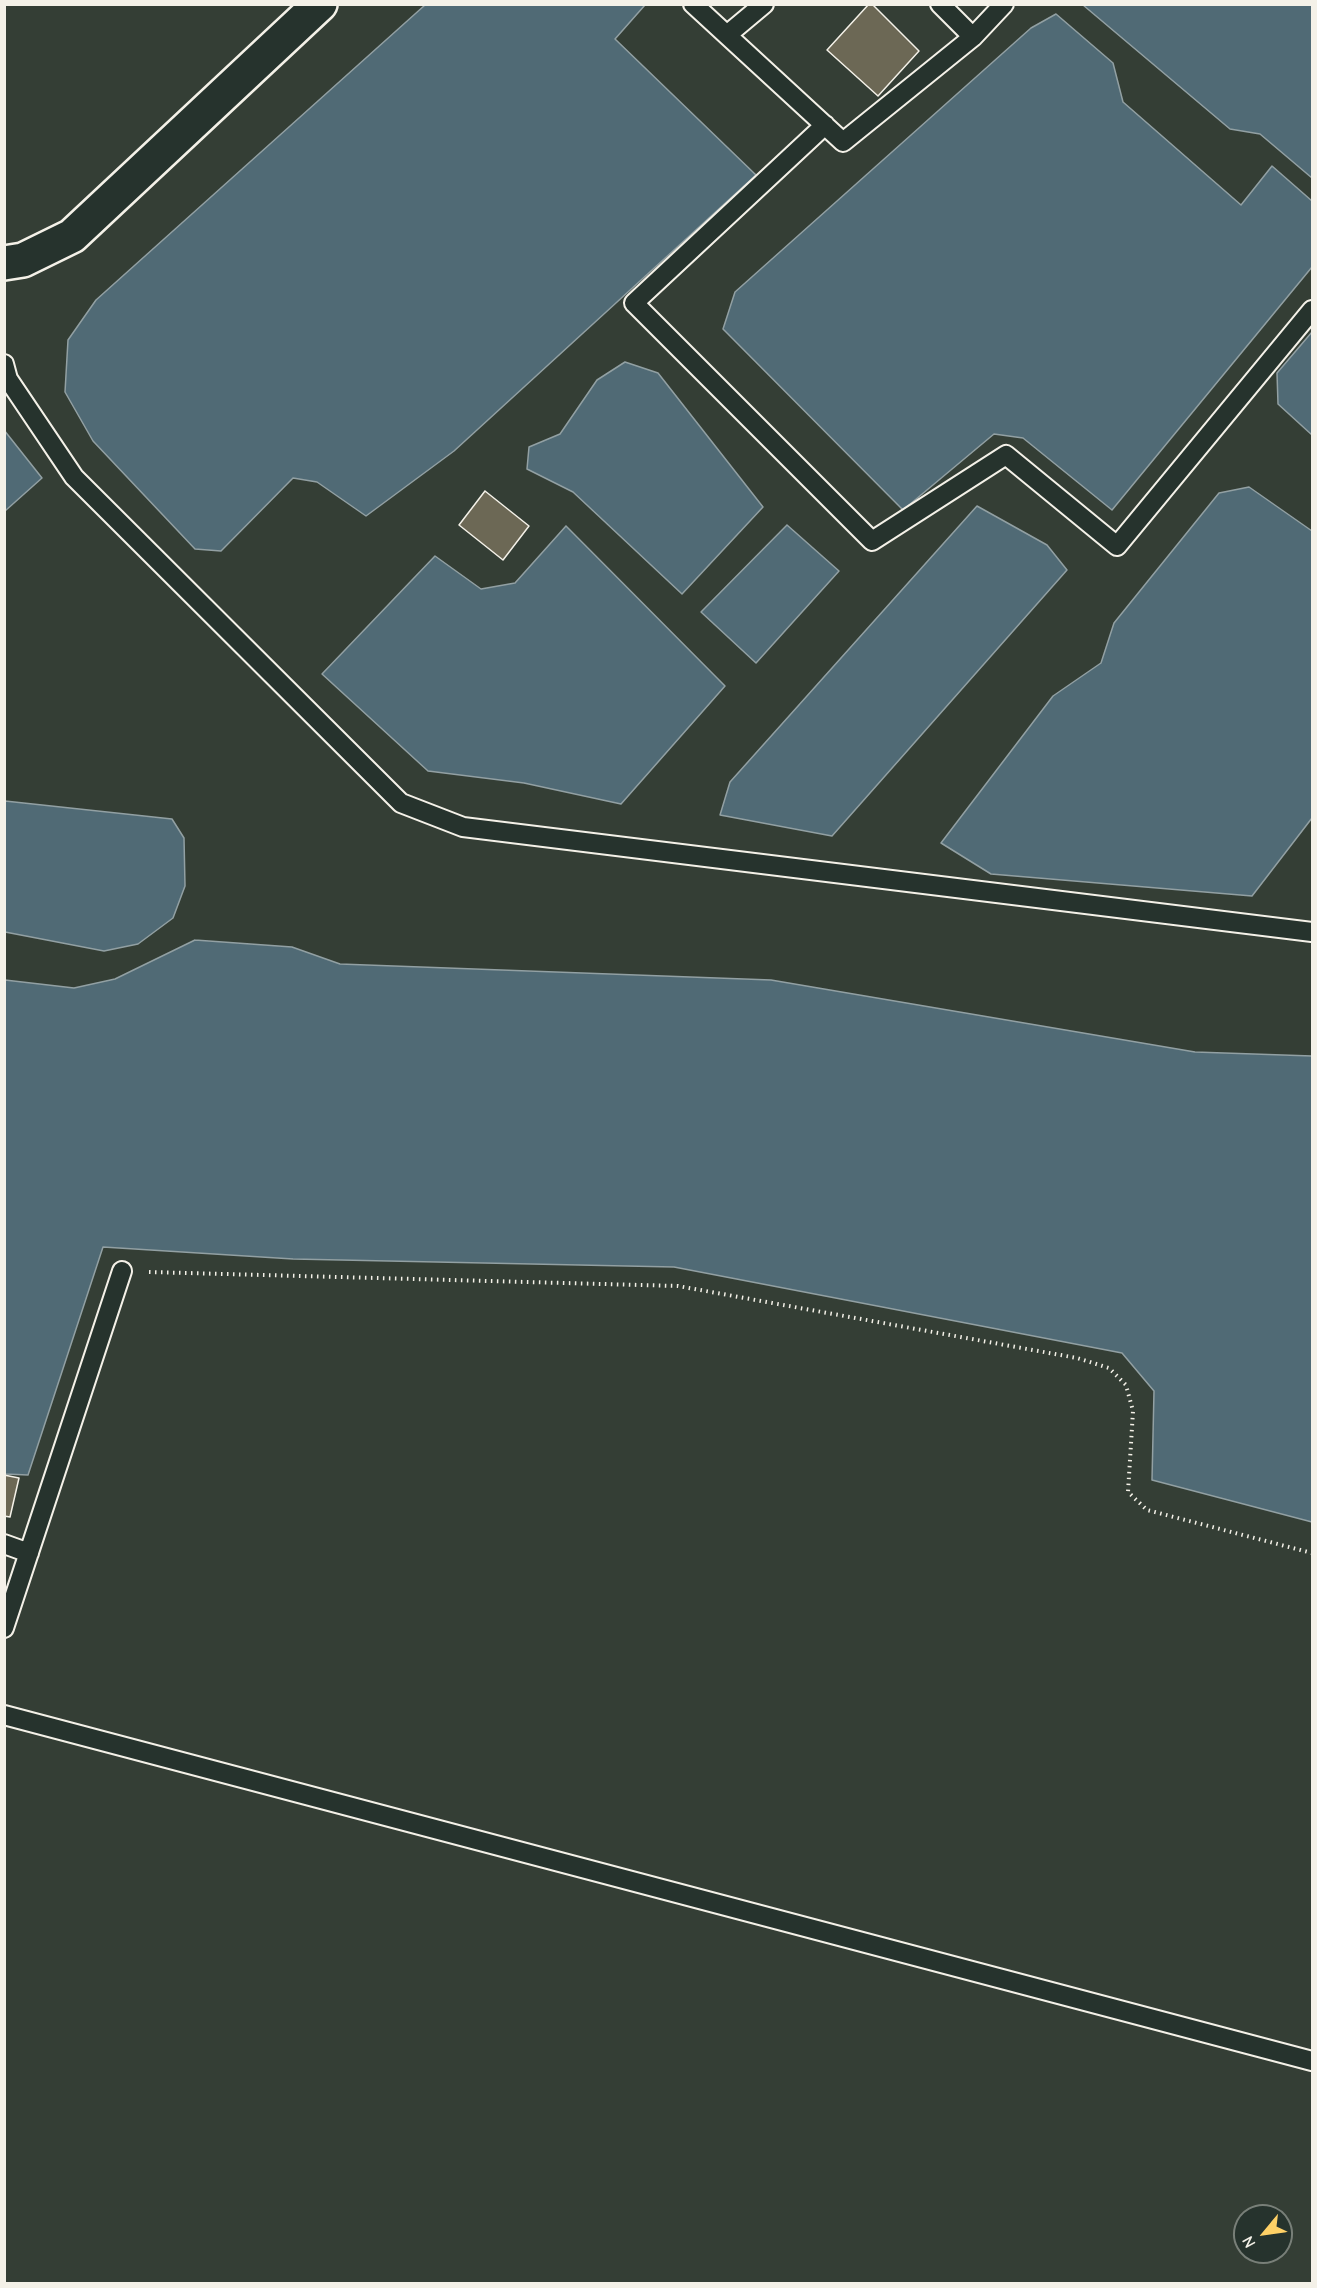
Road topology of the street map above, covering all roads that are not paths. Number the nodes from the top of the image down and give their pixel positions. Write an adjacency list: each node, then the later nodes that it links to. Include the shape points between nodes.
1 (320, 4): 9 (street, via 72,236 23,260)
2 (693, 4): 6 (lane)
3 (764, 4): 6 (lane)
4 (940, 4): 7 (lane)
5 (1004, 4): 7 (lane)
6 (727, 35): 8 (lane)
7 (973, 37): 8 (lane, via 843,142)
8 (825, 125): 10 (lane, via 634,303 872,541 1006,455 1117,546)
9 (4, 263)
10 (1312, 310)
11 (4, 364): 12 (lane, via 8,379 74,477 401,803 462,827)
12 (1312, 932)
13 (122, 1271): 15 (lane)
14 (4, 1544): 15 (lane)
15 (29, 1553): 16 (lane)
16 (4, 1628)
17 (4, 1715): 18 (lane)
18 (1312, 2061)

